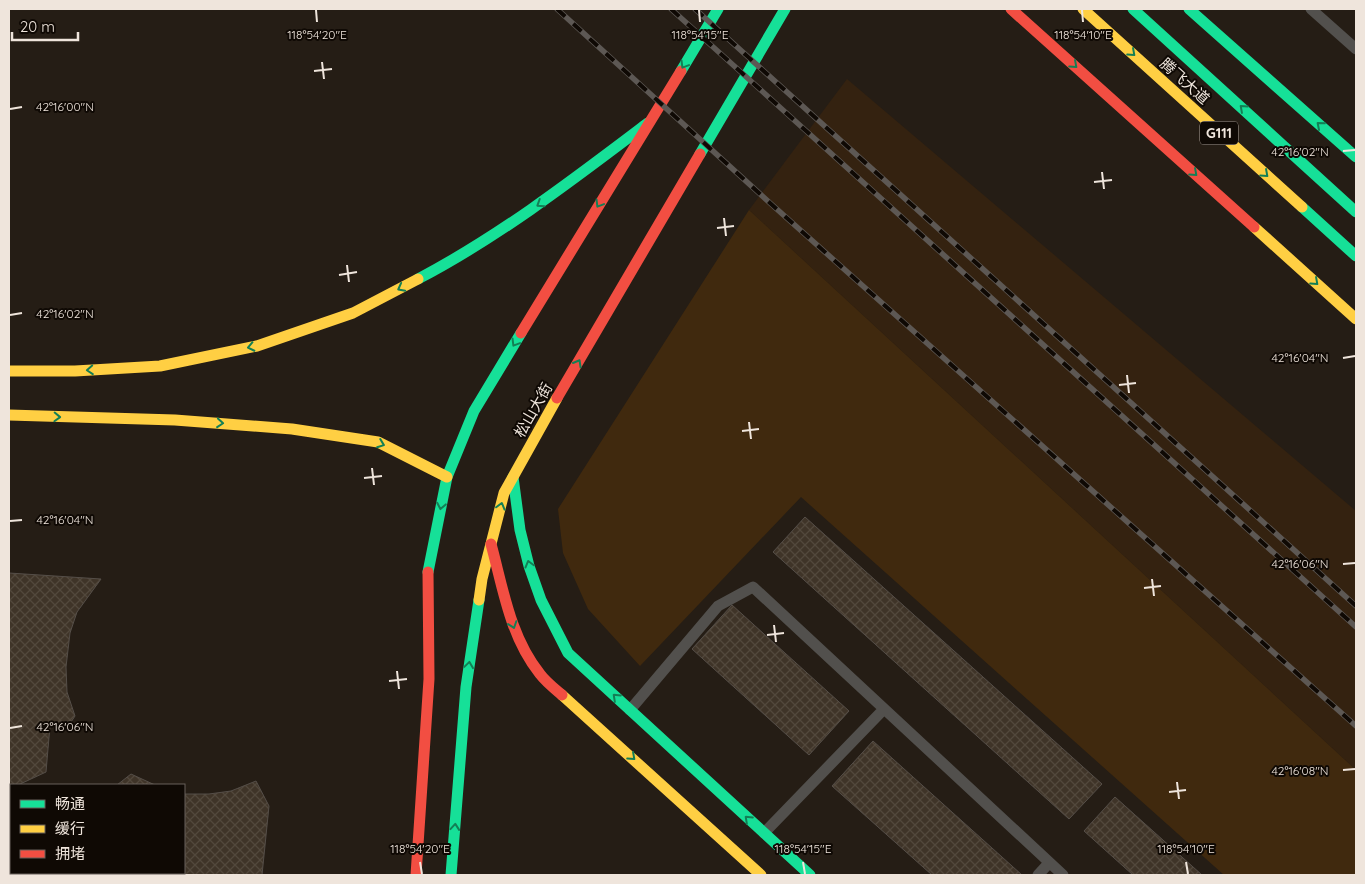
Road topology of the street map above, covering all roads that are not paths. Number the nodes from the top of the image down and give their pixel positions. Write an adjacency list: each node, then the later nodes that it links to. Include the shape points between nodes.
1 (718, 9): 9 (main road, one-way to 9)
2 (785, 9): 17 (main road, 松山大街, one-way to 2)
3 (1011, 9): 13 (main road, one-way to 13)
4 (1083, 9): 12 (main road, 腾飞大道 / G111, one-way to 12)
5 (1133, 9): 11 (main road, 腾飞大道 / G111, one-way to 5)
6 (1188, 9): 10 (main road, one-way to 6)
7 (1311, 9): 8 (lane)
8 (1356, 48)
9 (649, 122): 14 (main road, one-way to 14, via 551,197 463,254 353,313 257,346 160,366); 16 (main road, one-way to 16, via 474,410)
10 (1356, 157)
11 (1356, 212)
12 (1356, 256)
13 (1356, 319)
14 (9, 371)
15 (9, 415): 16 (main road, one-way to 16, via 175,420 292,429 378,442)
16 (447, 477): 23 (main road, one-way to 23, via 428,570 429,679)
17 (513, 477): 18 (main road, 松山大街, one-way to 17, via 504,493); 20 (main road, one-way to 17, via 568,653 547,615 533,581 523,542)
18 (491, 544): 24 (main road, 松山大街, one-way to 18, via 466,688 482,579); 25 (main road, one-way to 25, via 511,619 520,642 540,675)
19 (884, 709): 20 (lane, via 753,586 718,606); 21 (lane); 22 (lane)
20 (630, 710): 21 (main road, one-way to 20)
21 (764, 833): 26 (main road)
22 (1049, 862): 27 (lane); 28 (lane)
23 (416, 875)
24 (451, 875)
25 (761, 875)
26 (810, 875)
27 (1038, 875)
28 (1063, 875)

